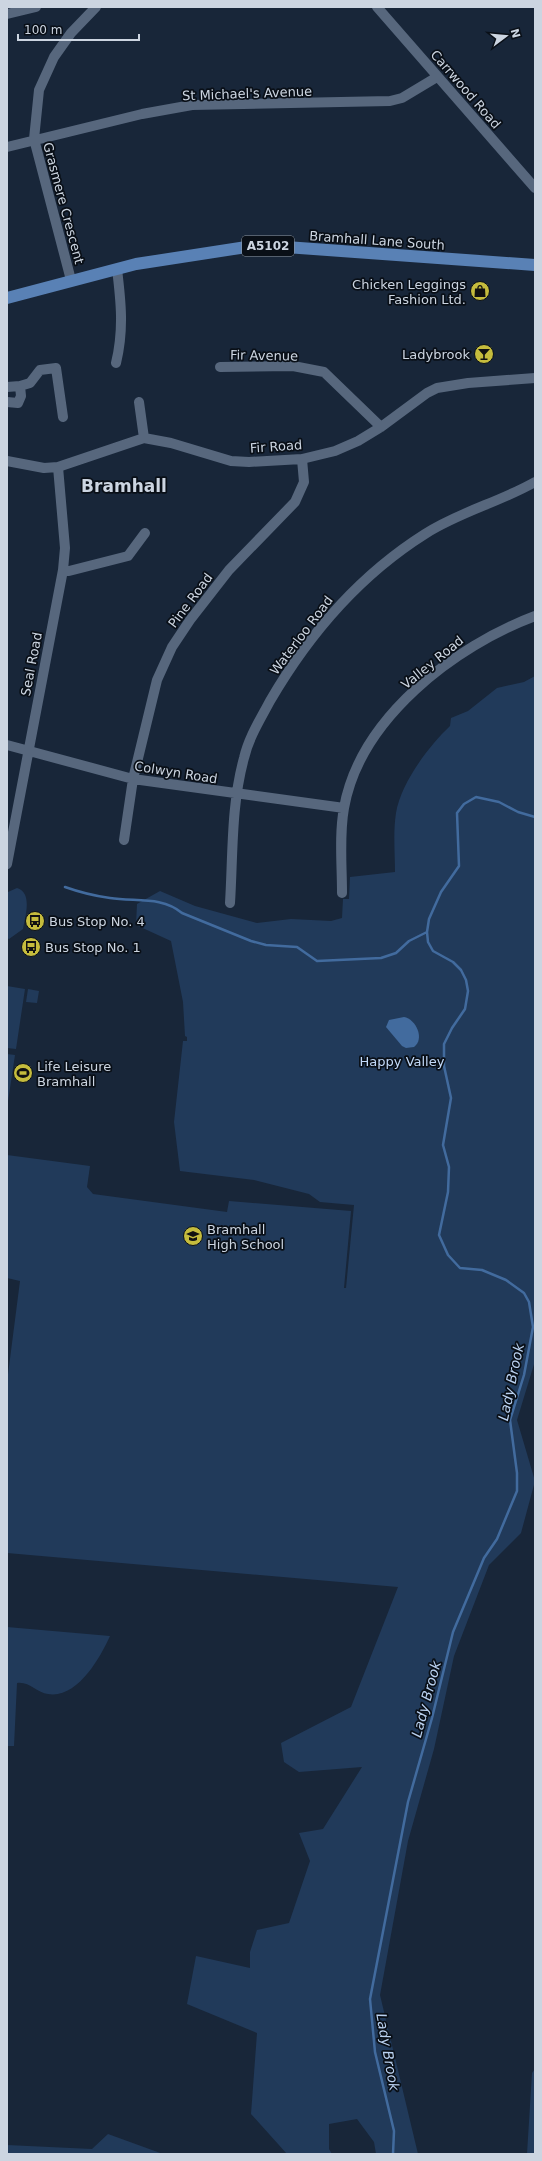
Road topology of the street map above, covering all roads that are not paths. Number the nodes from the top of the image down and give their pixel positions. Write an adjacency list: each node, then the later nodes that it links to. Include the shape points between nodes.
1 (36, 7): 4 (street)
2 (96, 7): 6 (street, Grasmere Crescent, via 54,56 39,90)
3 (378, 7): 5 (street, Carrwood Road)
4 (7, 14)
5 (437, 76): 6 (street, St Michael's Avenue, via 402,98 390,101 192,105); 8 (street, Carrwood Road)
6 (34, 139): 7 (street, St Michael's Avenue); 11 (street, Grasmere Crescent)
7 (7, 146)
8 (535, 188)
9 (535, 265): 10 (main road, Bramhall Lane South / A5102, via 272,246 235,248)
10 (116, 269): 11 (main road, Bramhall Lane South / A5102); 13 (street, via 121,319 121,341)
11 (71, 280): 12 (main road, Bramhall Lane South / A5102)
12 (7, 298)
13 (116, 363)
14 (220, 367): 21 (street, Fir Avenue, via 293,366 324,372)
15 (535, 378): 21 (street, Fir Road, via 437,388 417,399)
16 (20, 386): 17 (street); 18 (street, via 21,396 18,403); 20 (street, via 30,383 40,370 56,368)
17 (7, 387)
18 (7, 402)
19 (139, 402): 22 (street)
20 (63, 417)
21 (381, 427): 23 (street, Fir Road, via 346,447)
22 (144, 438): 23 (street, Fir Road, via 171,443 231,461); 25 (street, Fir Road)
23 (302, 458): 32 (street, Pine Road, via 304,482 295,502 229,570 172,647 157,680)
24 (7, 461): 25 (street, Fir Road, via 44,468)
25 (58, 467): 28 (street, Seal Road, via 65,548)
26 (535, 482): 33 (street, Waterloo Road, via 427,533 397,553 341,602 280,684 256,727 248,742)
27 (145, 533): 28 (street, via 128,556 69,571)
28 (63, 570): 31 (street, Seal Road)
29 (535, 616): 34 (street, Valley Road, via 477,643 415,690 383,726 363,756)
30 (7, 744): 31 (street, Colwyn Road)
31 (28, 750): 32 (street, Colwyn Road); 36 (street, Seal Road)
32 (133, 779): 33 (street, Colwyn Road); 35 (street, Pine Road)
33 (236, 794): 34 (street, Colwyn Road); 38 (street, Waterloo Road)
34 (344, 808): 37 (street, Valley Road)
35 (124, 840)
36 (7, 864)
37 (342, 893)
38 (230, 903)

